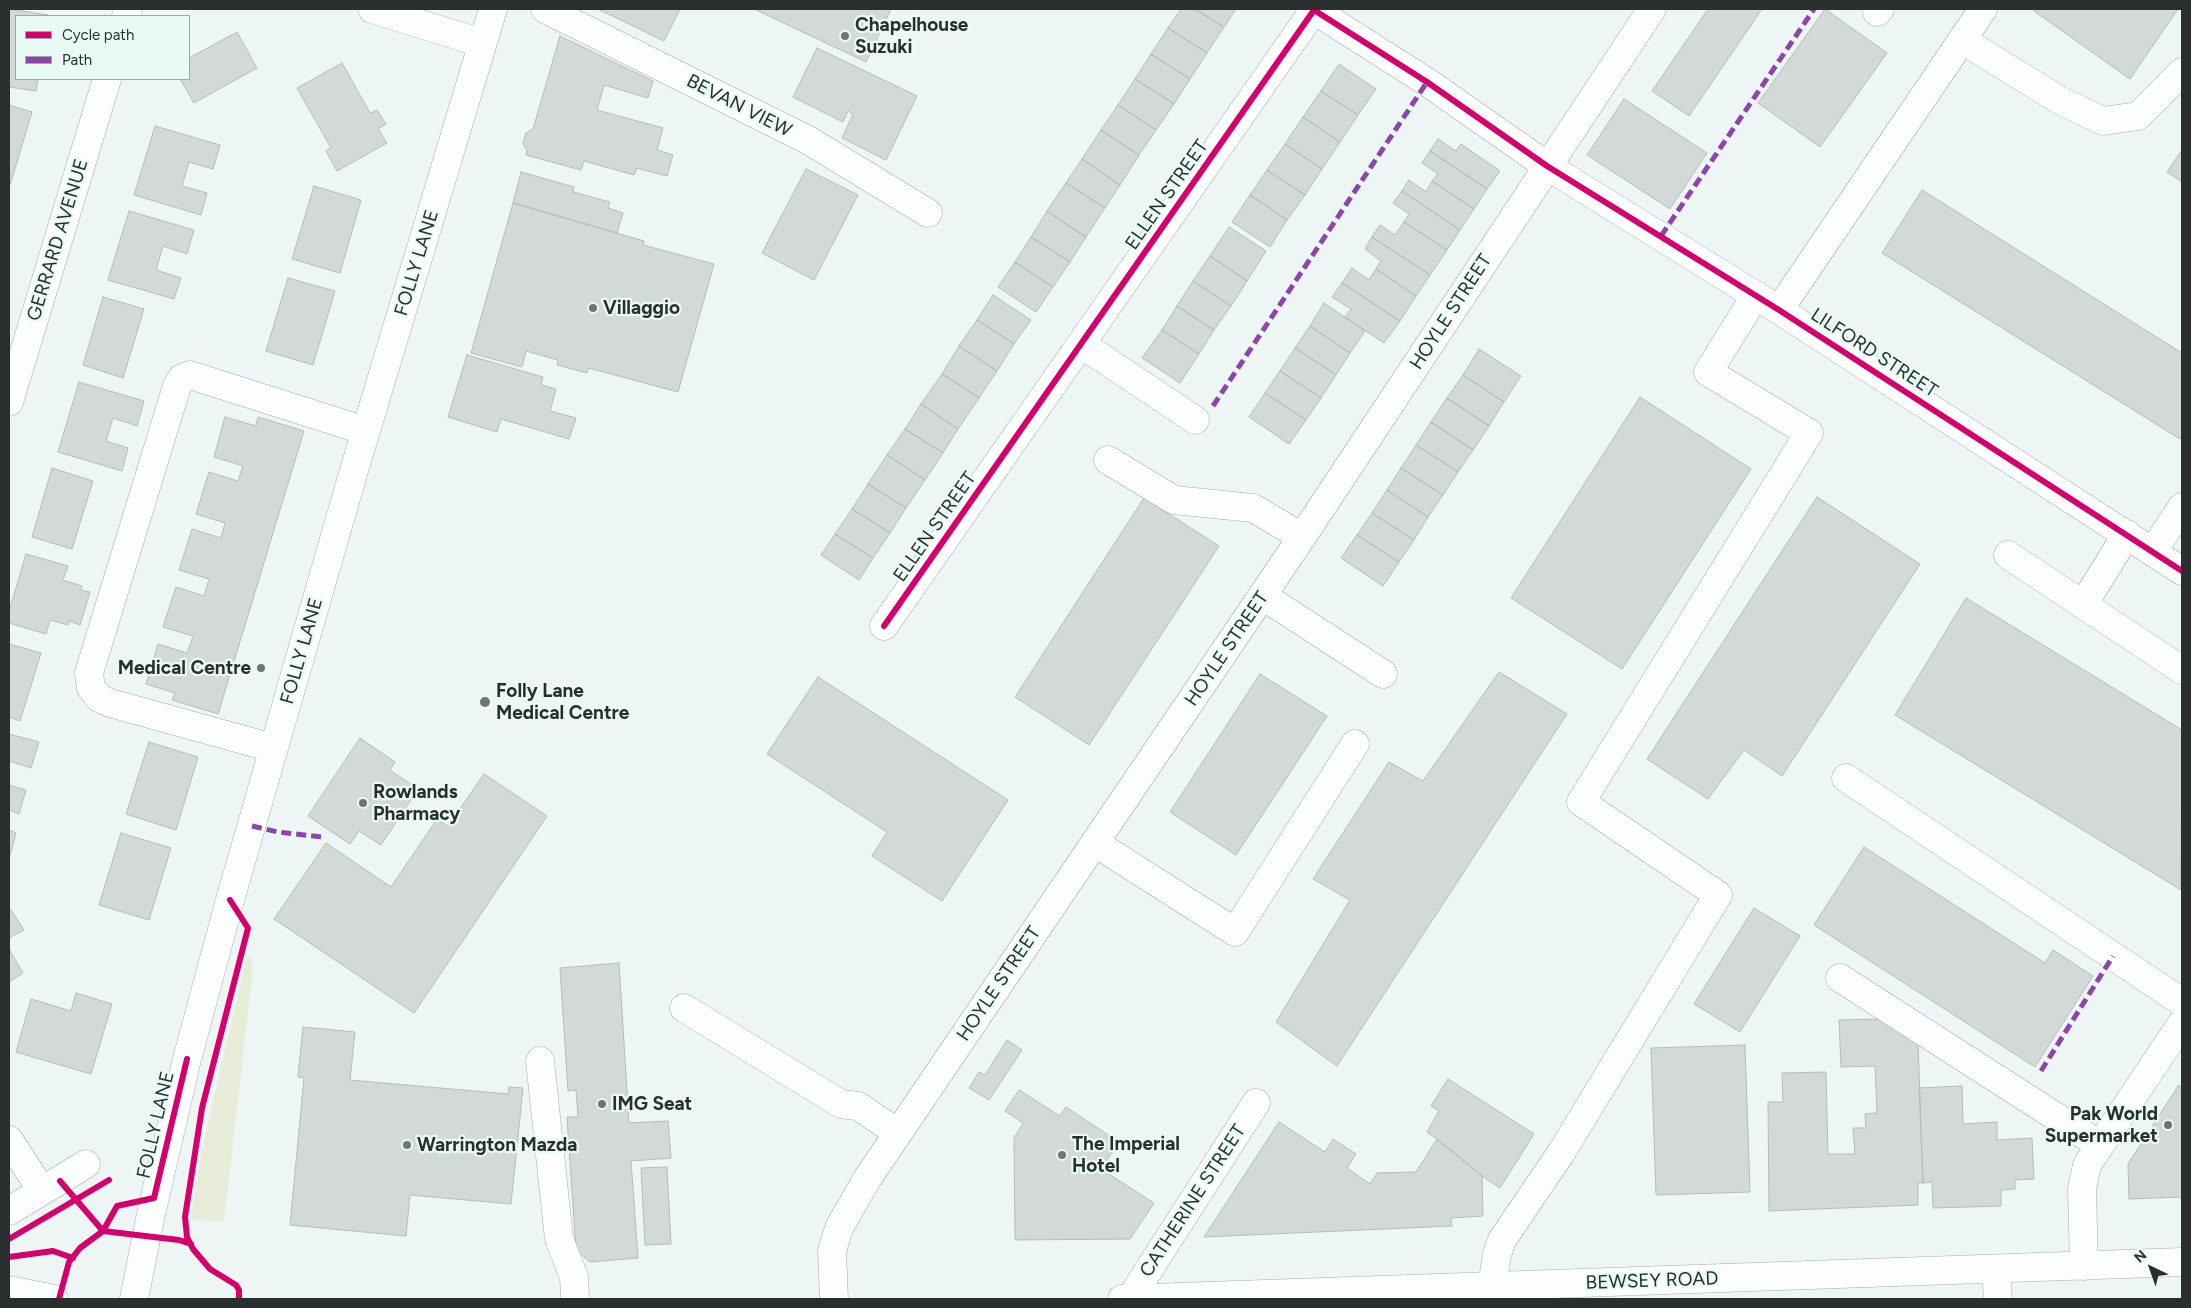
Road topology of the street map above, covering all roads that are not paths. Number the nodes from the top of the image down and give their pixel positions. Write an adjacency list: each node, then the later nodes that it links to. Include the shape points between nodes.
1 (372, 9): 8 (street)
2 (493, 9): 8 (street, FOLLY LANE)
3 (545, 9): 12 (street, BEVAN VIEW, via 808,140)
4 (1652, 9): 11 (street, HOYLE STREET)
5 (1982, 9): 7 (street)
6 (1313, 10): 11 (street, ELLEN STREET, via 1427,82); 15 (street, ELLEN STREET)
7 (1962, 40): 9 (street, via 2060,101 2102,121 2138,116); 14 (street)
8 (482, 43): 18 (street, FOLLY LANE)
9 (2182, 72)
10 (107, 80): 16 (street, GERRARD AVENUE)
11 (1547, 166): 13 (street, LILFORD STREET); 22 (street, HOYLE STREET)
12 (928, 213)
13 (1756, 296): 14 (street, LILFORD STREET); 51 (street, via 1708,372 1809,433 1580,802 1718,895 1561,1153 1502,1240 1497,1254)
14 (1779, 310): 21 (street, LILFORD STREET)
15 (1081, 344): 17 (street); 28 (street, ELLEN STREET)
16 (9, 402)
17 (1195, 420)
18 (366, 431): 32 (street, FOLLY LANE); 32 (street, via 190,375 182,378 89,673 91,688 110,703)
19 (1108, 460): 22 (street, via 1174,500 1253,508)
20 (2182, 507): 23 (street)
21 (2127, 534): 23 (street, LILFORD STREET); 27 (street)
22 (1302, 537): 26 (street, HOYLE STREET)
23 (2153, 551): 25 (street, LILFORD STREET)
24 (2008, 555): 27 (street)
25 (2182, 570)
26 (1263, 596): 30 (street); 34 (street, HOYLE STREET)
27 (2083, 605): 29 (street)
28 (884, 626)
29 (2182, 670)
30 (1383, 674)
31 (1356, 744): 34 (street, via 1234,932)
32 (273, 748): 54 (street, FOLLY LANE, via 187,1059 150,1214)
33 (1846, 778): 36 (street)
34 (1095, 843): 41 (street, HOYLE STREET)
35 (1840, 978): 43 (street)
36 (2182, 1002)
37 (684, 1008): 41 (street, via 842,1104 858,1106)
38 (2182, 1023): 43 (street)
39 (540, 1061): 55 (street, via 559,1239 574,1277)
40 (1256, 1103): 58 (street, CATHERINE STREET)
41 (898, 1133): 56 (street, HOYLE STREET, via 839,1228 832,1251)
42 (9, 1140): 45 (street)
43 (2100, 1145): 48 (street, via 2087,1165 2082,1190)
44 (86, 1164): 45 (street)
45 (42, 1191): 46 (street)
46 (9, 1211)
47 (2182, 1262): 48 (street, BEWSEY ROAD)
48 (2084, 1266): 49 (street, BEWSEY ROAD)
49 (1996, 1270): 52 (street, BEWSEY ROAD); 59 (street)
50 (9, 1290): 53 (street)
51 (1510, 1290): 52 (street, BEWSEY ROAD); 58 (street, BEWSEY ROAD)
52 (1668, 1290)
53 (54, 1299)
54 (134, 1299)
55 (576, 1299)
56 (834, 1299)
57 (1122, 1299): 58 (street, BEWSEY ROAD)
58 (1130, 1299)
59 (1998, 1299)

